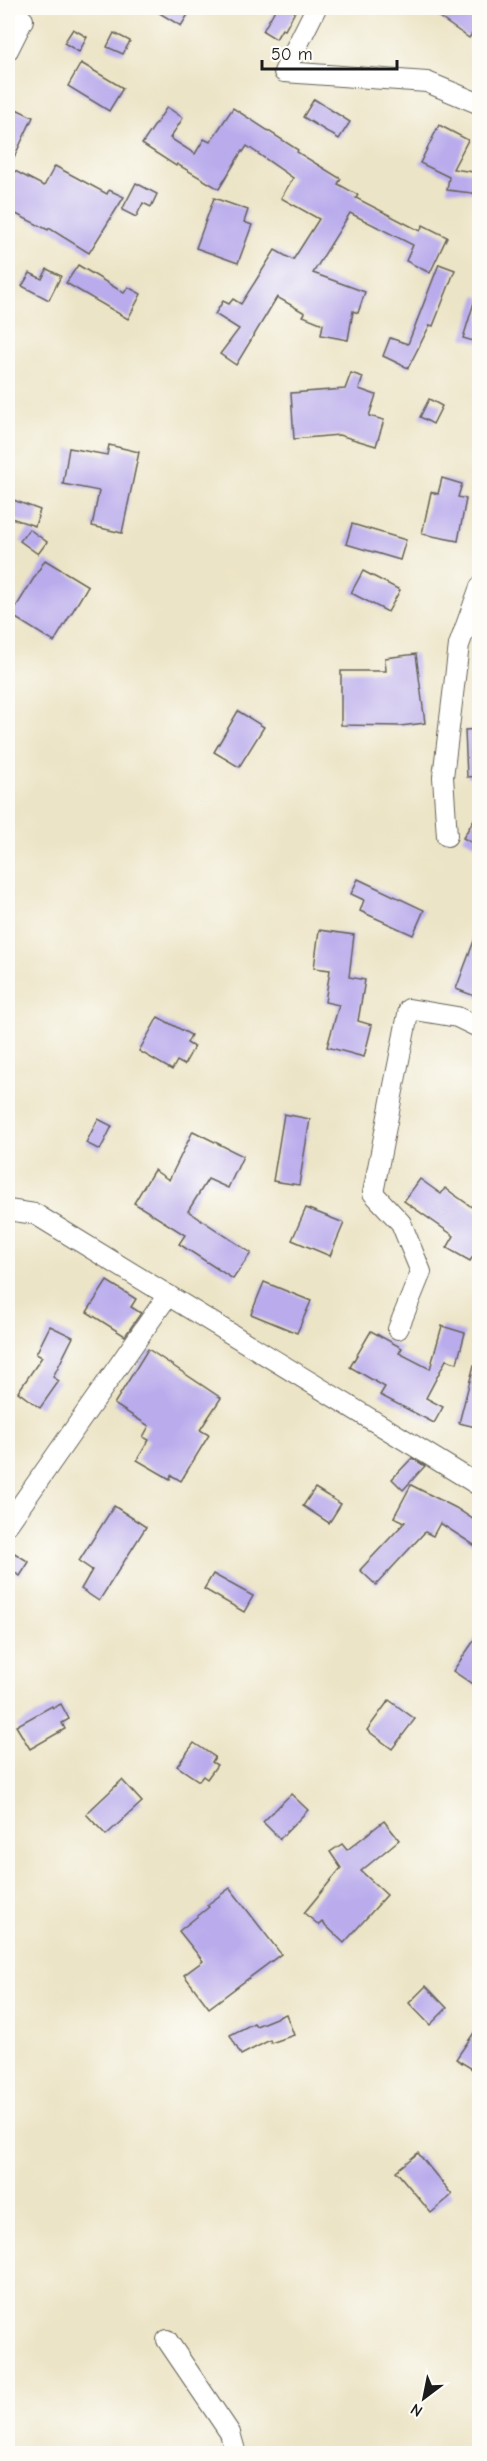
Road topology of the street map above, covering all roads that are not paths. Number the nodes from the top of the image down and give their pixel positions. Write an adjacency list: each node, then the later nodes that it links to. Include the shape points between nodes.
1 (9, 8): 3 (street, via 23,20)
2 (316, 8): 4 (street, via 284,72 427,82)
3 (8, 50)
4 (480, 104)
5 (480, 587): 6 (street, via 459,645 443,777)
6 (447, 836)
7 (480, 1028): 10 (street, via 457,1017 409,1009 373,1193 401,1223 422,1272)
8 (8, 1210): 9 (street, via 35,1214)
9 (168, 1295): 11 (street); 12 (street)
10 (398, 1329)
11 (480, 1486)
12 (8, 1524)
13 (167, 2340): 14 (street, via 230,2433)
14 (236, 2454)

